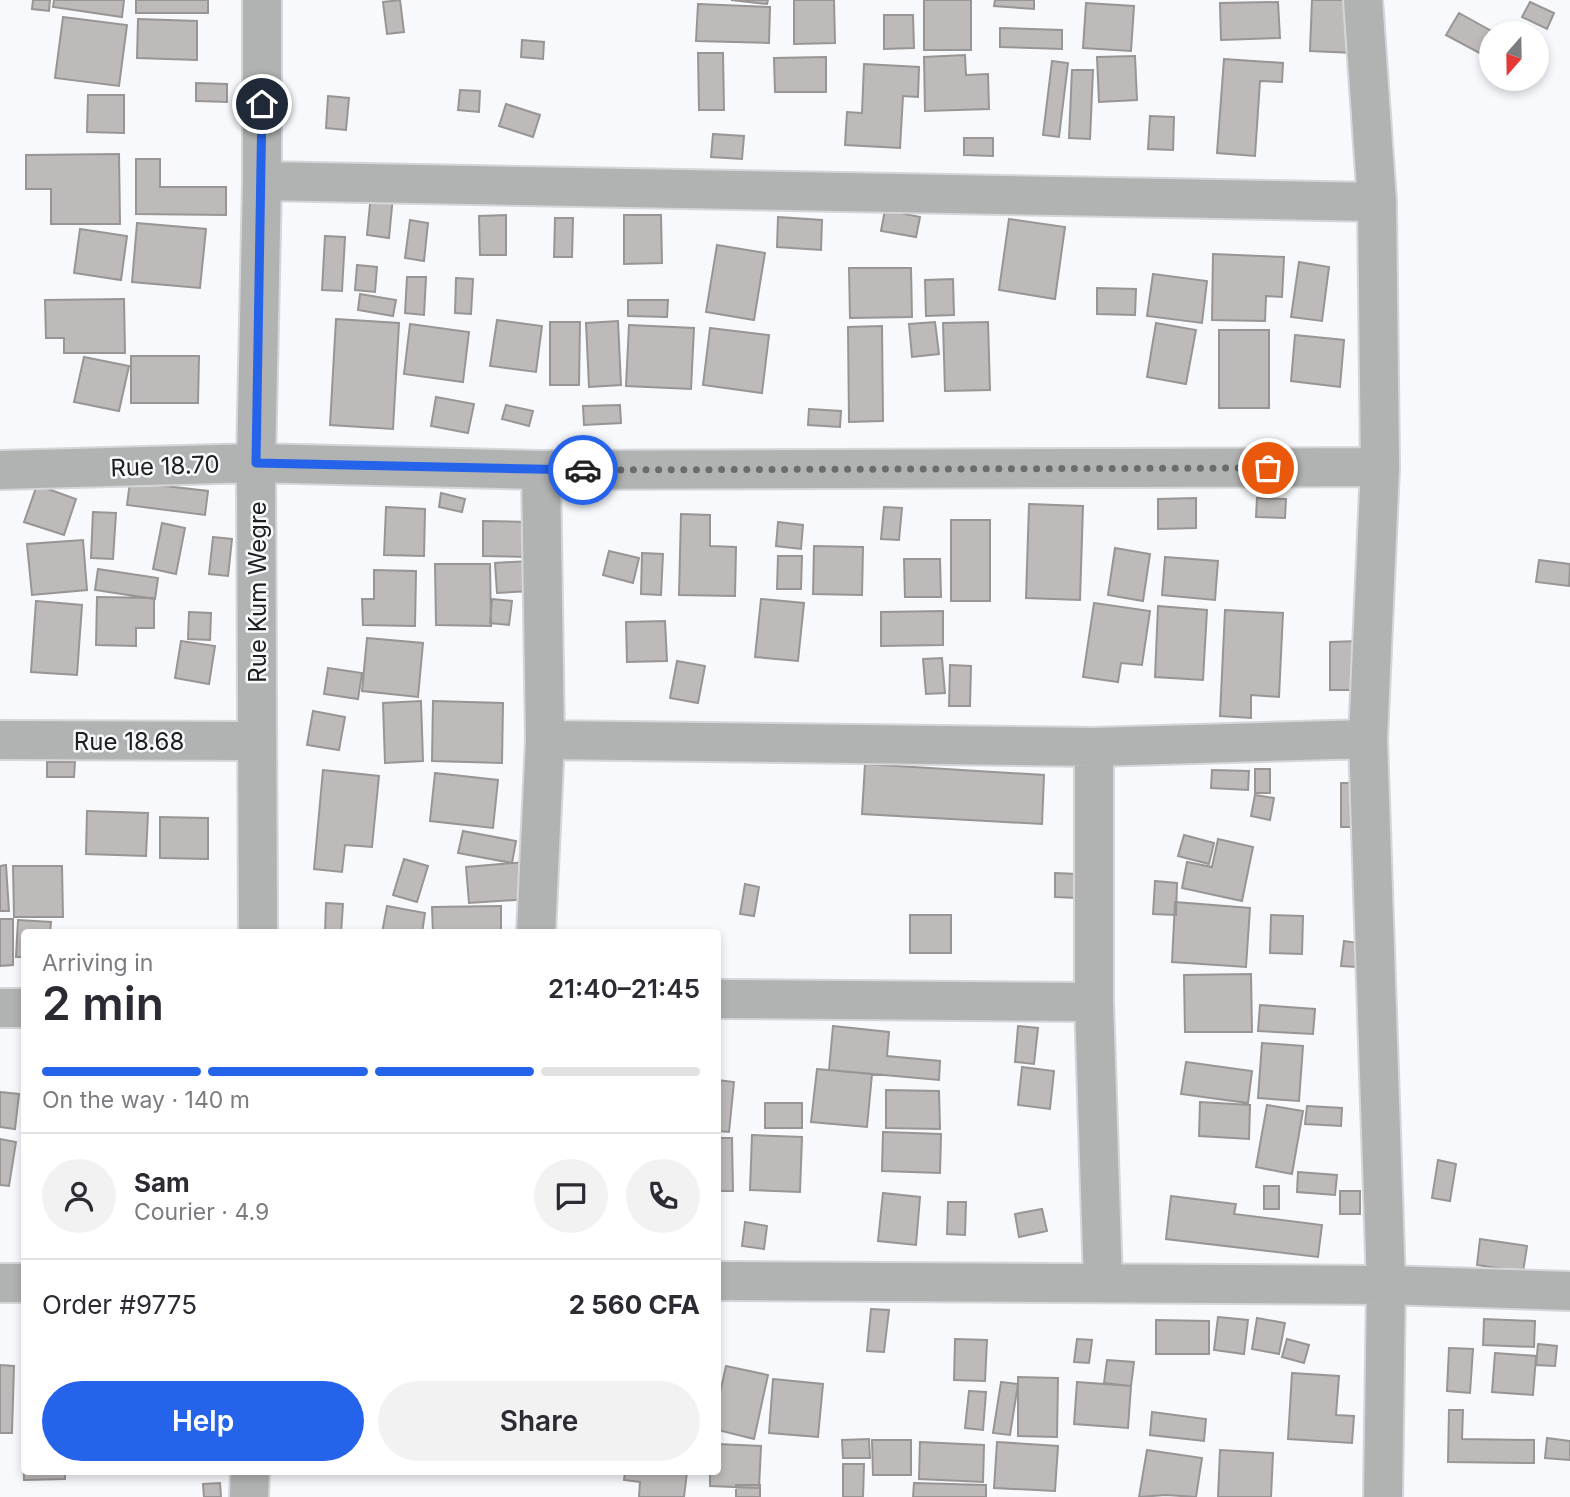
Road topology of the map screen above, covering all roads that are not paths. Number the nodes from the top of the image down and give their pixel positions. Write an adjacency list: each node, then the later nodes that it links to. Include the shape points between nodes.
1 (262, 0): 3 (street, Rue Kum Wegre)
2 (1363, 0): 4 (street)
3 (262, 181): 4 (street); 5 (street, Rue Kum Wegre)
4 (1377, 202): 6 (street)
5 (256, 463): 7 (street, Rue 18.70); 8 (street, Rue 18.70); 12 (street, Rue Kum Wegre)
6 (1380, 467): 8 (street, Rue 18.70); 9 (street)
7 (0, 470)
8 (541, 470): 11 (street)
9 (1368, 739): 13 (street); 24 (street)
10 (0, 740): 12 (street, Rue 18.68)
11 (545, 740): 13 (street); 15 (street)
12 (257, 741): 14 (street, Rue Kum Wegre)
13 (1094, 747): 17 (street)
14 (258, 929)
15 (536, 929)
16 (721, 999): 17 (street)
17 (1094, 1002): 23 (street)
18 (0, 1008): 19 (street)
19 (21, 1008)
20 (721, 1282): 23 (street)
21 (0, 1283): 22 (street)
22 (21, 1283)
23 (1103, 1283): 24 (street)
24 (1386, 1285): 25 (street); 28 (street)
25 (1570, 1291)
26 (250, 1475): 27 (street)
27 (249, 1497)
28 (1382, 1497)

